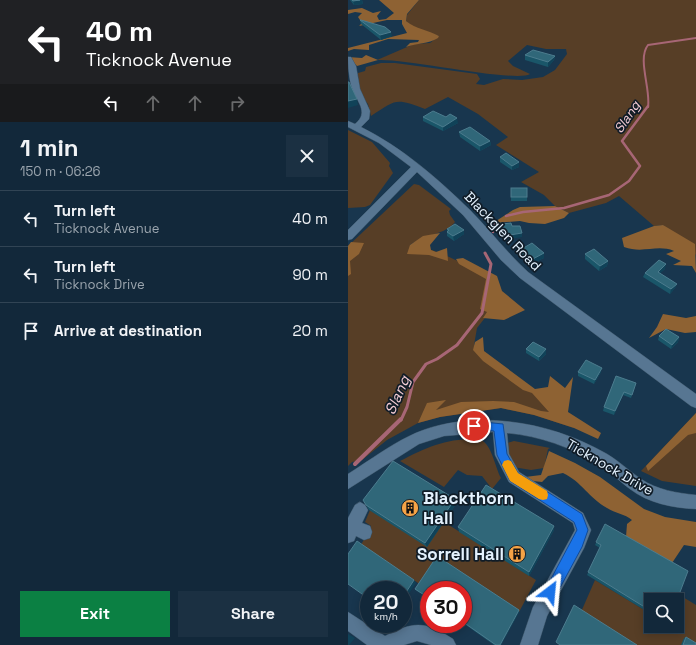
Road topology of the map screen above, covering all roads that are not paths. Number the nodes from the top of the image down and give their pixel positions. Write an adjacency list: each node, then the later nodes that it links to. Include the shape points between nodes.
1 (348, 60): 2 (street, via 354,68 356,90 364,102 366,111 364,120)
2 (352, 125): 3 (street, Blackglen Road, via 382,141)
3 (417, 167): 4 (street); 5 (street, Blackglen Road, via 467,213 524,275)
4 (348, 236)
5 (696, 402)
6 (499, 427): 7 (street, Ticknock Drive, via 474,426 431,432 396,450); 8 (street, Ticknock Drive, via 525,429 567,441 609,463 637,485 651,492); 15 (street, via 502,455 514,477 578,518 583,530 539,613)
7 (348, 482)
8 (696, 502)
9 (360, 510): 10 (street)
10 (355, 531)
11 (348, 621): 12 (street)
12 (382, 645)
13 (386, 645): 14 (street, via 412,632 430,634)
14 (448, 645)
15 (529, 645)

